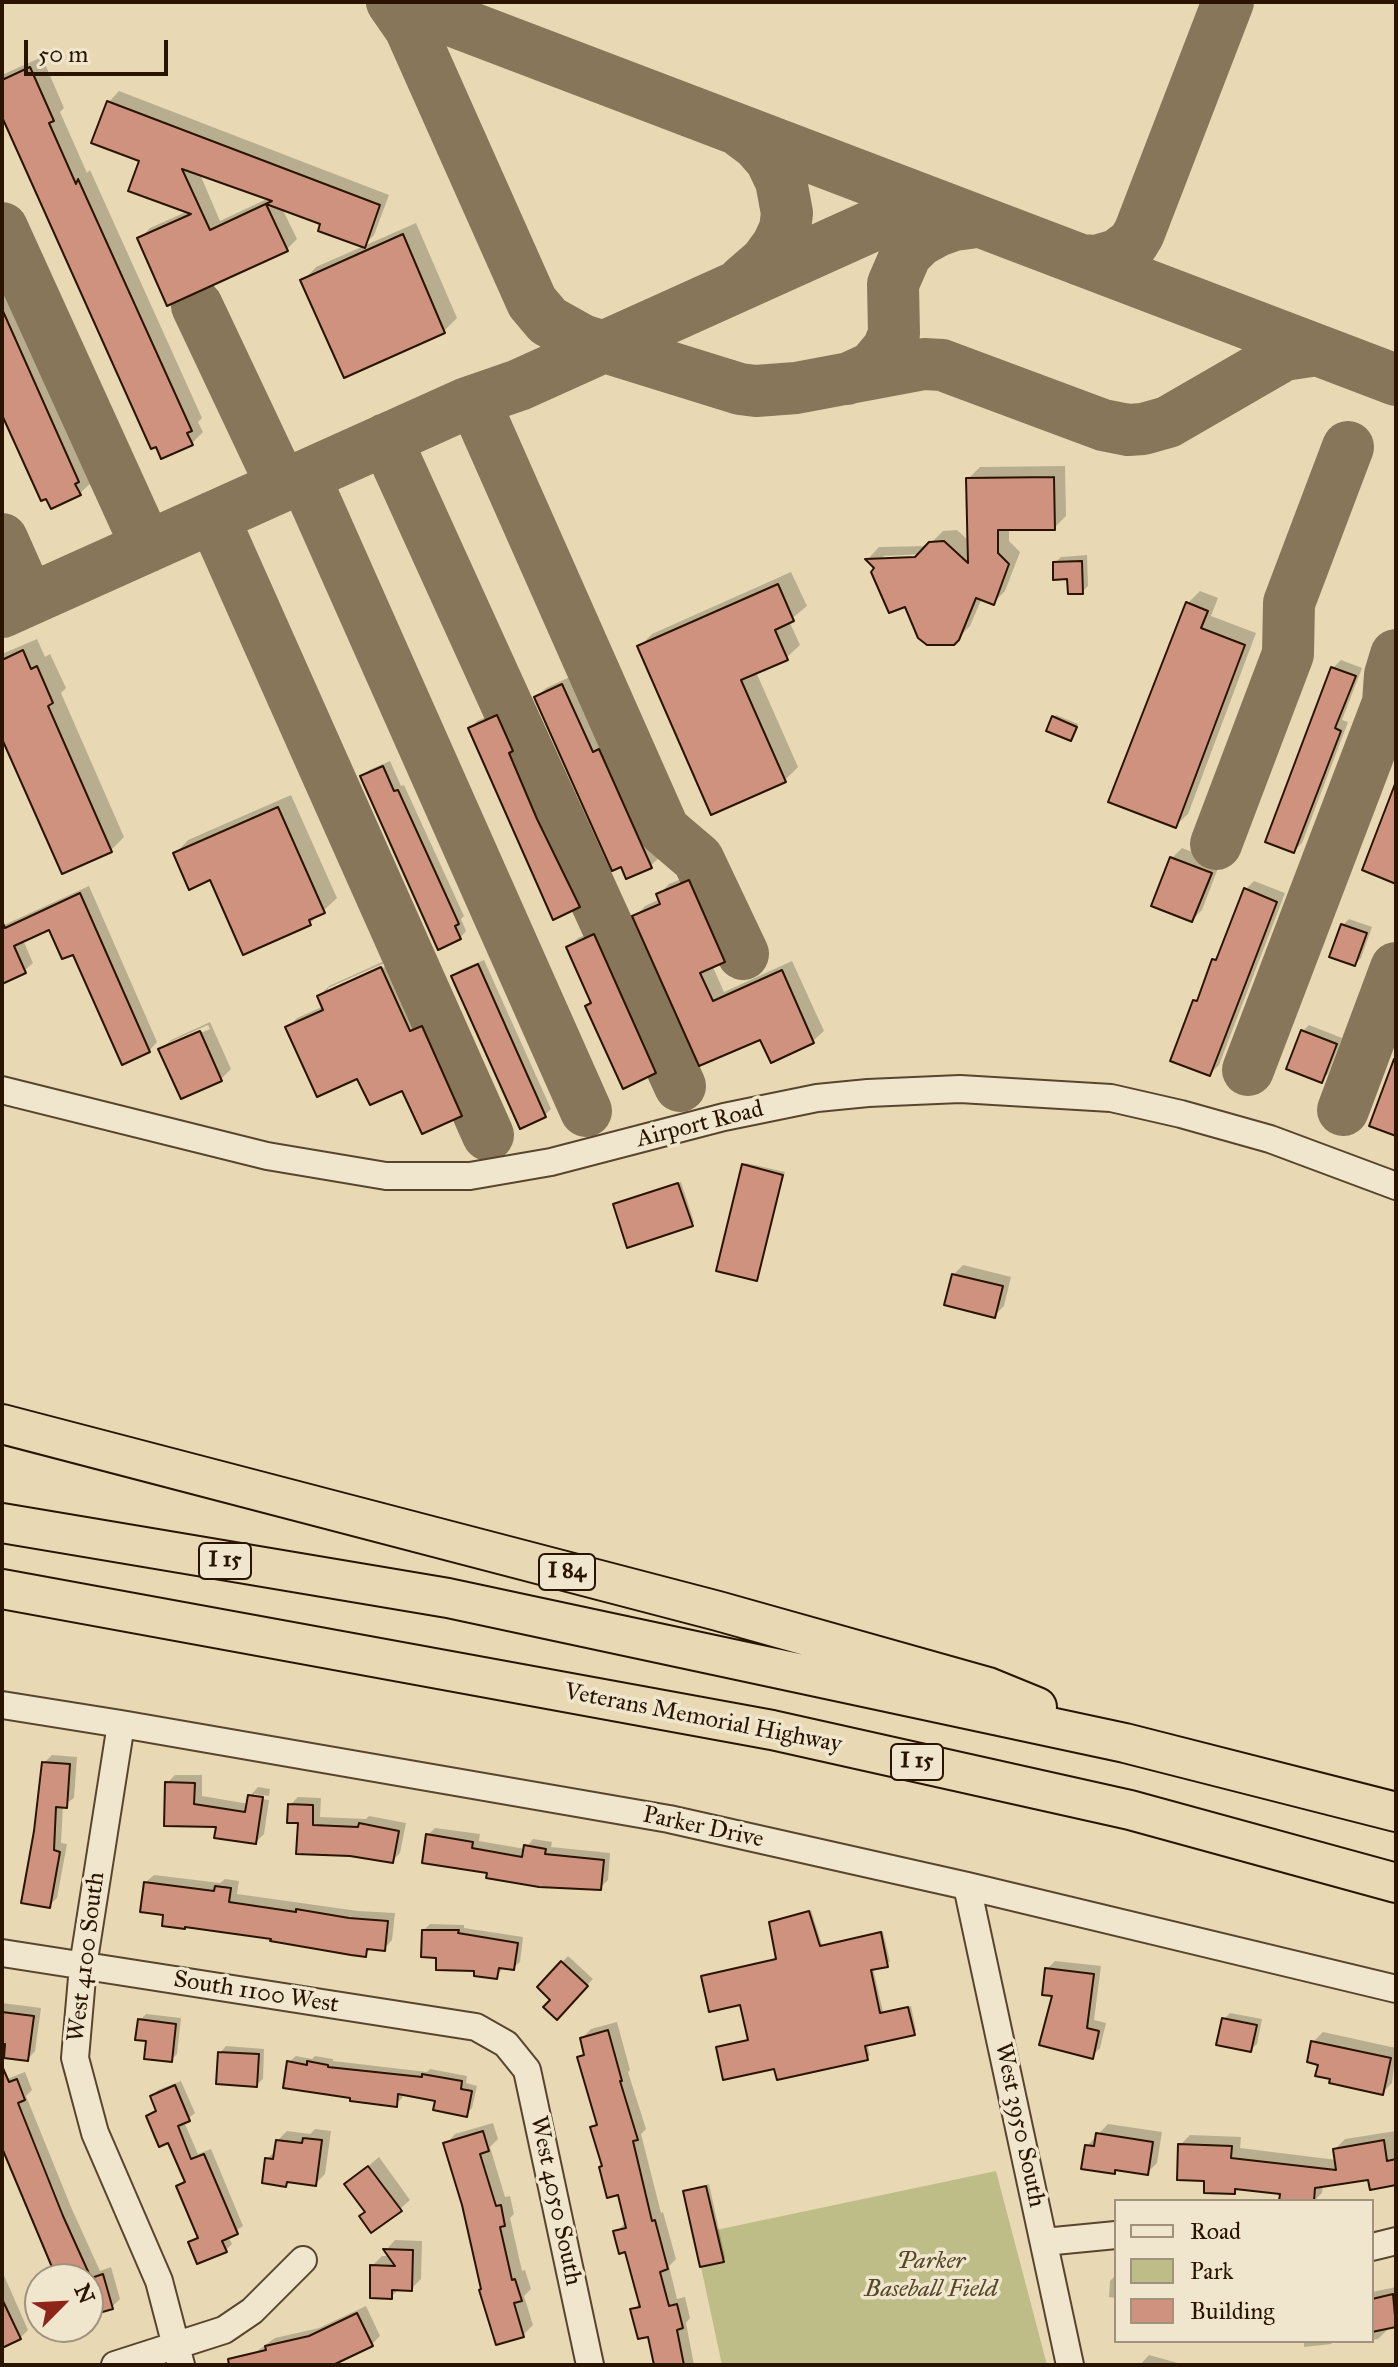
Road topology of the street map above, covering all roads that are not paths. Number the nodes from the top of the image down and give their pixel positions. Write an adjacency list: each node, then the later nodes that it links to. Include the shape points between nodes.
1 (2, 1090): 2 (street, Airport Road, via 267,1156 386,1176 470,1176 538,1165 817,1098 960,1089 1111,1098 1270,1139)
2 (1396, 1186)
3 (2, 1424): 8 (highway, I 84, via 852,1648 988,1687)
4 (2, 1523): 8 (highway, I 15, via 448,1598)
5 (2, 1589): 10 (highway, Veterans Memorial Highway / I 15, via 772,1730 1130,1810)
6 (2, 1705): 7 (street, Parker Drive)
7 (121, 1724): 11 (street, Parker Drive, via 669,1819); 13 (street, West 4100 South)
8 (1125, 1743): 9 (highway, I 15)
9 (1396, 1812)
10 (1396, 1883)
11 (967, 1886): 14 (street, Parker Drive); 18 (street, West 3950 South)
12 (2, 1953): 13 (street, South 1100 West)
13 (83, 1966): 15 (street, South 1100 West, via 476,2027); 21 (street, West 4100 South, via 75,2058 95,2133 159,2281)
14 (1396, 1989)
15 (506, 2044): 23 (street, West 4050 South, via 527,2070)
16 (1114, 2235): 18 (street)
17 (1396, 2241): 19 (street)
18 (1044, 2242): 24 (street, West 3950 South)
19 (1374, 2246)
20 (303, 2260): 21 (street, via 243,2317)
21 (179, 2355): 22 (street)
22 (115, 2365)
23 (590, 2365)
24 (1070, 2365)

